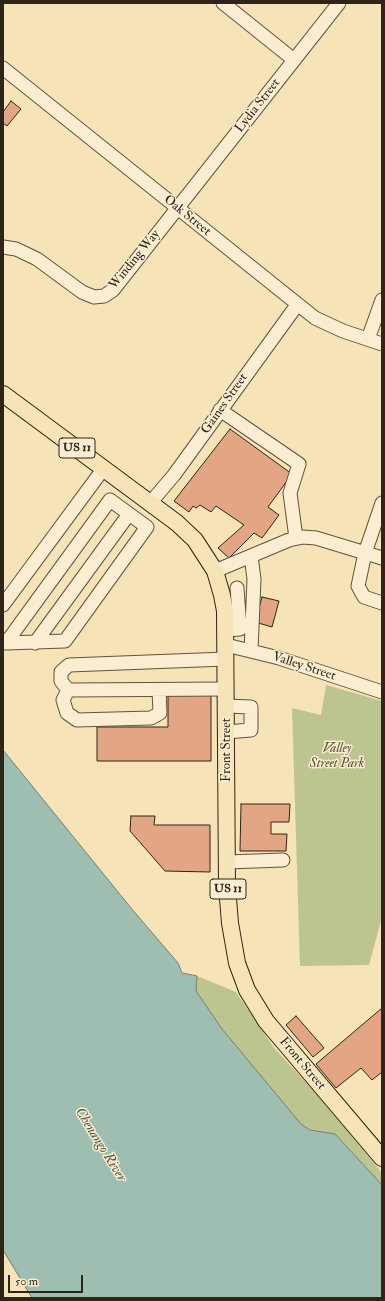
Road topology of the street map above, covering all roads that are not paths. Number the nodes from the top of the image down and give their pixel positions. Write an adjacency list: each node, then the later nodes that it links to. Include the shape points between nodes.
1 (223, 3): 3 (street)
2 (339, 3): 3 (street, Lydia Street)
3 (294, 60): 5 (street, Lydia Street)
4 (3, 68): 5 (street, Oak Street)
5 (177, 208): 6 (street, Winding Way, via 113,290 104,296 94,297 82,292 37,259 16,249); 8 (street, Oak Street)
6 (3, 247)
7 (382, 300): 9 (street)
8 (297, 305): 9 (street, Oak Street, via 315,318); 12 (street, Gaines Street)
9 (368, 339): 10 (street, Oak Street)
10 (382, 344)
11 (3, 394): 13 (main road, Front Street / US 11)
12 (220, 410): 14 (street, Gaines Street, via 174,475); 17 (street, via 299,464 290,493)
13 (104, 468): 14 (main road, Front Street / US 11); 26 (street)
14 (151, 502): 21 (main road, Front Street / US 11, via 188,533 204,552)
15 (382, 503): 18 (street)
16 (129, 514): 28 (street, via 110,500); 29 (street); 29 (street, via 147,527 65,641)
17 (296, 538): 18 (street, via 316,538); 19 (street)
18 (365, 553): 20 (street); 25 (street, via 358,586 364,597)
19 (251, 556): 21 (street); 22 (street)
20 (382, 558)
21 (215, 571): 24 (main road, Front Street / US 11)
22 (254, 579): 23 (street); 27 (street)
23 (237, 588): 24 (street); 27 (street)
24 (222, 595): 27 (main road, Front Street / US 11)
25 (382, 603)
26 (3, 605)
27 (234, 638): 30 (street, Valley Street); 30 (street); 31 (main road, Front Street / US 11); 32 (street, Valley Street, via 69,665 62,672 61,681)
28 (5, 642): 29 (street)
29 (35, 643)
30 (251, 651): 34 (street, Valley Street)
31 (226, 689): 33 (street); 35 (main road, Front Street / US 11)
32 (68, 690): 33 (street); 33 (street, via 63,700 67,713 77,720 151,718 160,713)
33 (159, 690)
34 (382, 692)
35 (226, 706): 36 (main road, Front Street / US 11); 36 (street, via 251,707 251,730)
36 (226, 732): 38 (main road, Front Street / US 11)
37 (283, 860): 38 (street)
38 (227, 862): 39 (main road, Front Street / US 11, via 230,923 237,962 247,990 266,1021)
39 (382, 1158)

